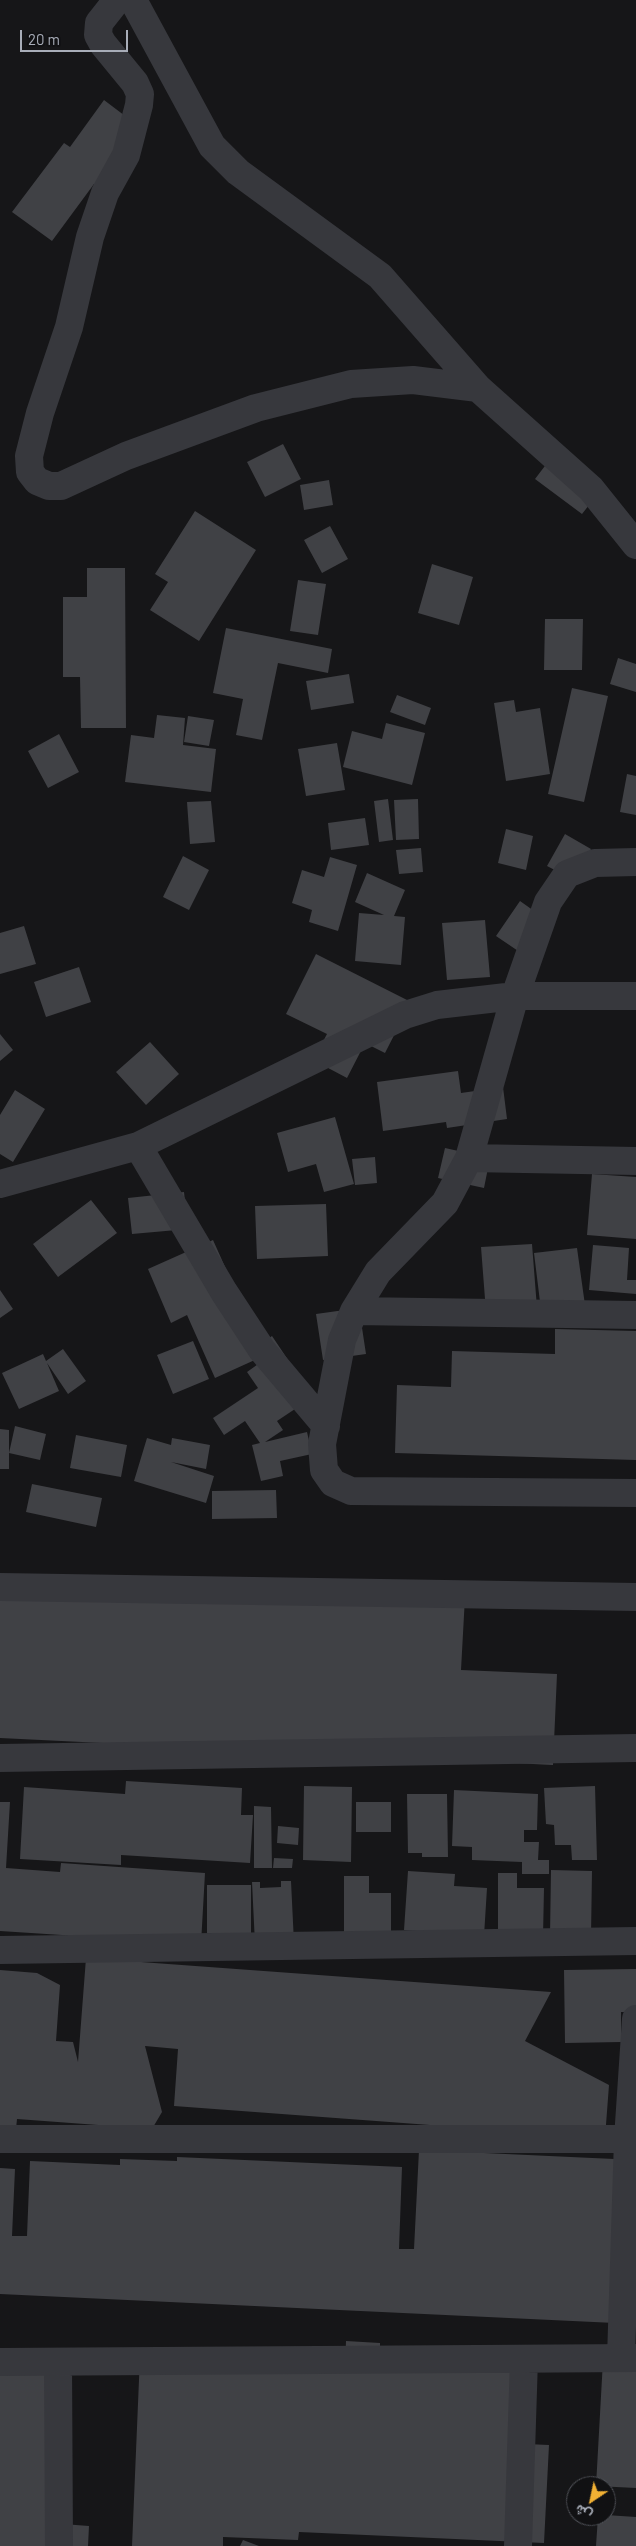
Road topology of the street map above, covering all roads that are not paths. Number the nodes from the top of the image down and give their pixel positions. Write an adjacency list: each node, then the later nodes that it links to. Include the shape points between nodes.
1 (116, 0): 3 (street, via 99,23 98,36 135,83 140,105 126,155 105,193 90,237 70,327 40,413 29,456 30,472 37,481 61,486 126,456 256,408 351,384 413,380)
2 (132, 0): 3 (street, via 212,146 238,172 380,276)
3 (478, 388): 4 (street, via 592,489)
4 (636, 545)
5 (636, 862): 6 (street, via 596,863 567,874 548,902)
6 (515, 996): 7 (street); 8 (street, via 437,1005 405,1014); 9 (street)
7 (636, 996)
8 (138, 1146): 11 (street); 14 (street, via 262,1350)
9 (469, 1158): 10 (street); 12 (street, via 445,1203 378,1272)
10 (636, 1161)
11 (0, 1184)
12 (354, 1311): 13 (street); 14 (street, via 342,1340)
13 (636, 1315)
14 (326, 1426): 15 (street, via 322,1444 324,1470 333,1484 351,1491)
15 (636, 1493)
16 (0, 1587): 17 (street)
17 (636, 1597)
18 (636, 1748): 19 (street)
19 (0, 1758)
20 (636, 1941): 21 (street)
21 (0, 1950)
22 (636, 2019): 24 (street)
23 (0, 2139): 24 (street)
24 (632, 2139): 25 (street)
25 (628, 2358): 26 (street)
26 (524, 2359): 28 (street); 30 (street)
27 (0, 2362): 28 (street)
28 (58, 2362): 29 (street)
29 (59, 2546)
30 (518, 2546)

